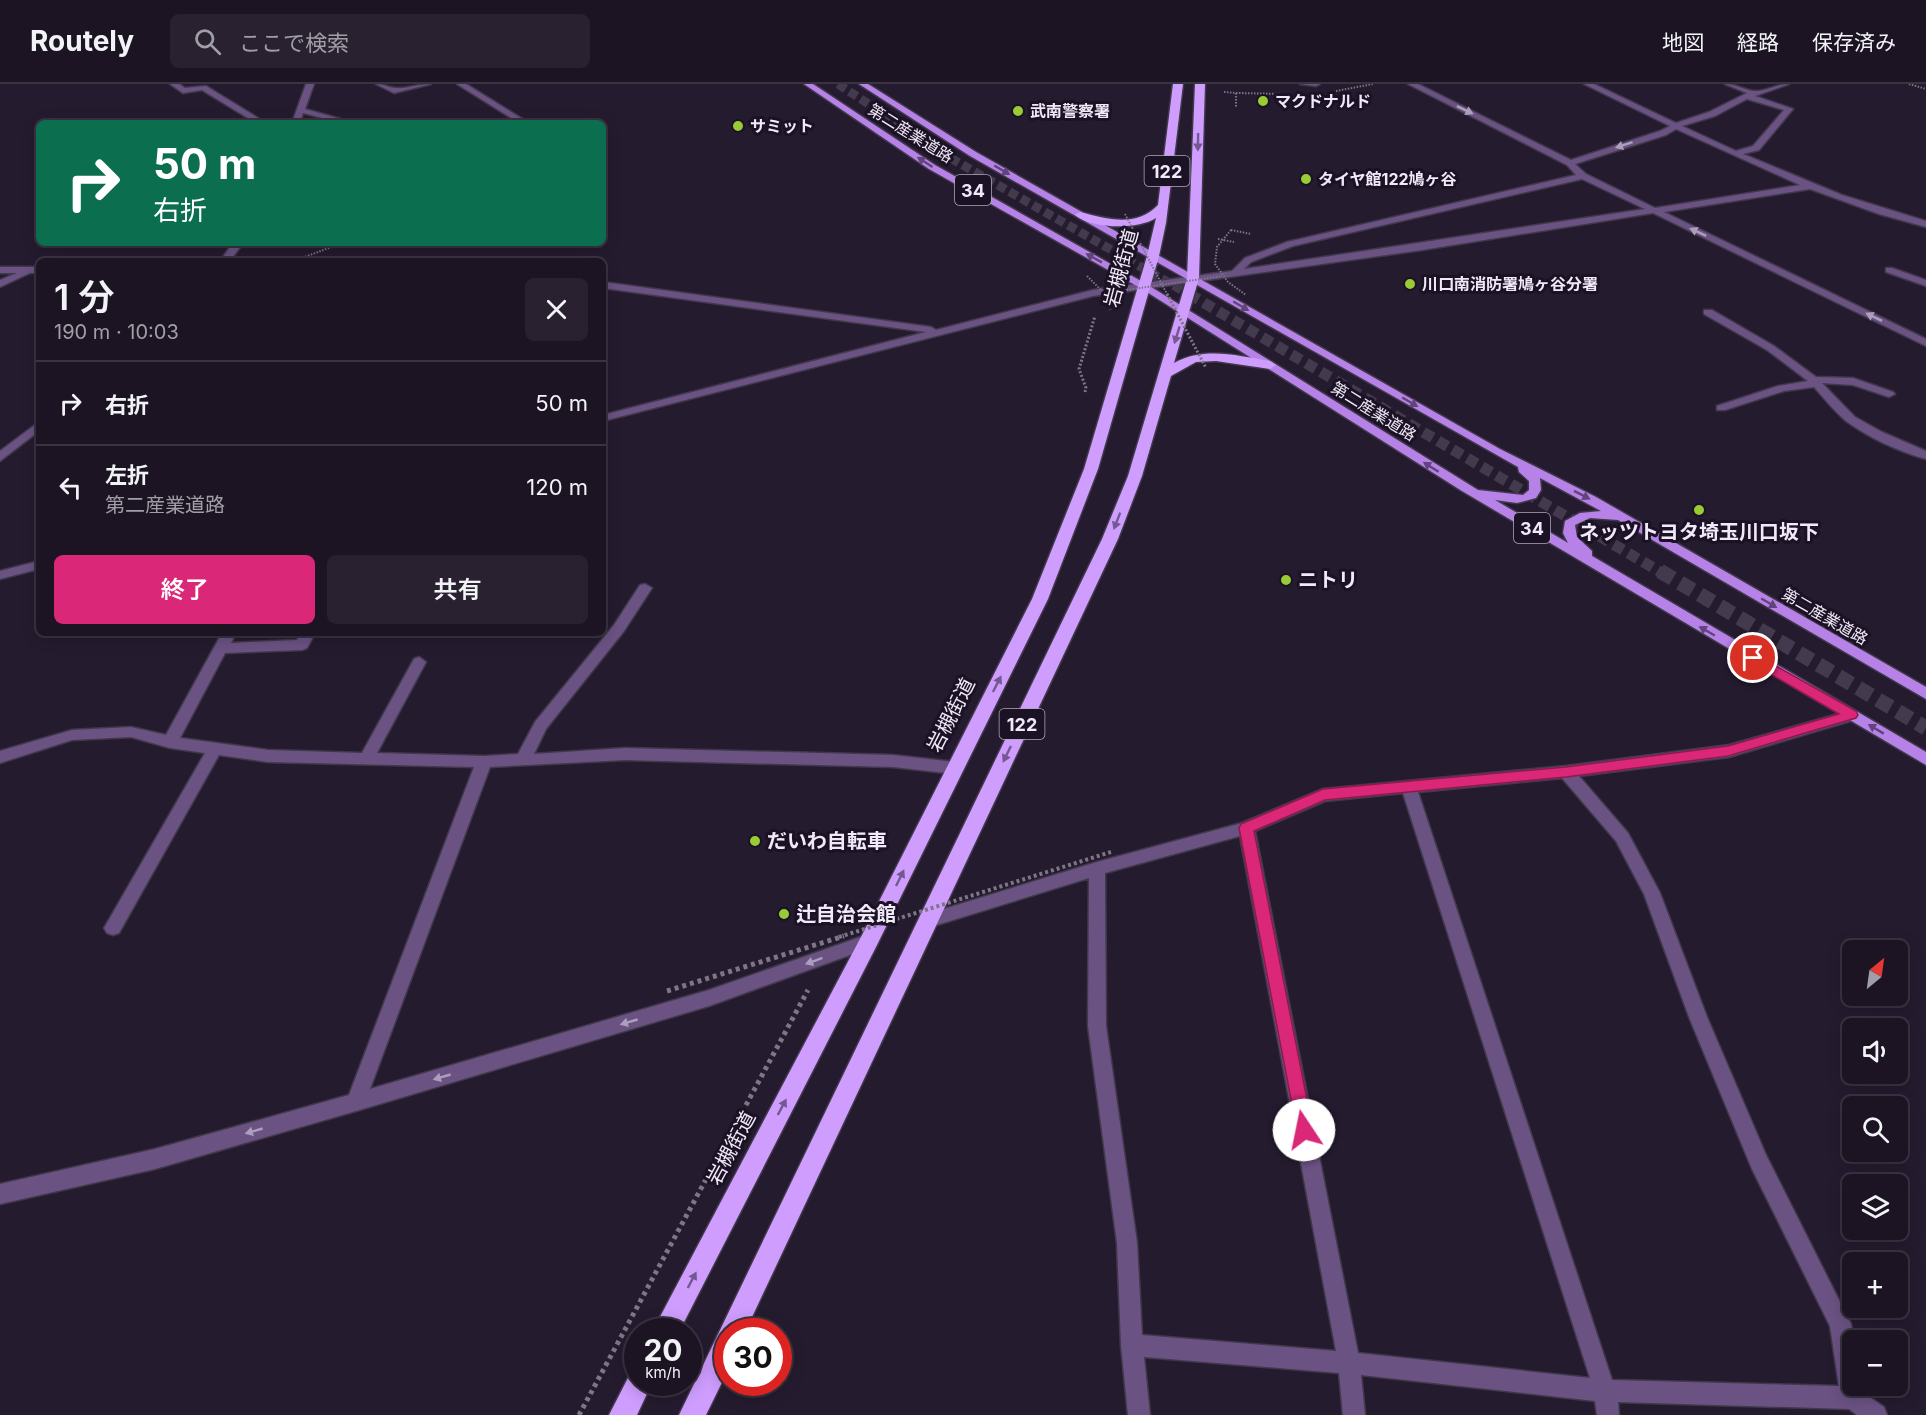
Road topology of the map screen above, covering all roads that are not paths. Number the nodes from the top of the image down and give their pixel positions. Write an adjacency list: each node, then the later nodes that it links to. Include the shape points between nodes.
1 (174, 84): 19 (street, via 183,91 203,88)
2 (310, 84): 18 (street)
3 (380, 84): 4 (street, via 394,91)
4 (427, 84)
5 (461, 84): 22 (street)
6 (808, 84): 41 (main road, 第二産業道路 / 34, one-way to 6, via 932,167)
7 (863, 84): 30 (main road, 第二産業道路 / 34, one-way to 30, via 973,154)
8 (1178, 84): 28 (highway, 岩槻街道 / 122)
9 (1200, 84): 37 (highway, 122, one-way to 37)
10 (1304, 84): 11 (street)
11 (1316, 84)
12 (1412, 84): 25 (street, one-way to 25)
13 (1588, 84): 23 (street)
14 (1730, 84): 16 (street)
15 (1785, 84): 16 (street)
16 (1756, 94): 17 (street)
17 (1746, 96): 23 (street, via 1712,114); 24 (street, via 1789,109 1756,148)
18 (300, 110): 20 (street); 21 (street)
19 (257, 120)
20 (297, 120)
21 (339, 120)
22 (520, 120)
23 (1677, 125): 24 (street); 25 (street, one-way to 25)
24 (1739, 153): 27 (street)
25 (1570, 163): 26 (street)
26 (1583, 176): 29 (street); 36 (street, via 1290,244 1248,260)
27 (1811, 186): 29 (street); 31 (street)
28 (1163, 206): 30 (highway, via 1154,217 1126,223); 32 (highway, 岩槻街道 / 122)
29 (1653, 211): 36 (street, via 1422,248); 45 (street, one-way to 29)
30 (1080, 215): 32 (main road, 第二産業道路 / 34)
31 (1926, 224)
32 (1153, 256): 37 (main road, 第二産業道路 / 34); 41 (highway, 岩槻街道 / 122)
33 (0, 270): 34 (street)
34 (36, 270): 39 (street)
35 (1889, 270): 38 (street)
36 (1236, 272): 37 (street)
37 (1192, 278): 41 (street); 42 (highway, 122); 53 (main road, 第二産業道路 / 34, one-way to 53)
38 (1926, 283)
39 (0, 284)
40 (606, 285): 44 (street)
41 (1153, 286): 42 (main road, 第二産業道路 / 34); 44 (street, via 1093,293); 75 (highway, 岩槻街道 / 122, one-way to 41, via 1040,598 1091,469)
42 (1184, 311): 46 (main road, 第二産業道路 / 34); 47 (highway, 122, one-way to 47)
43 (1708, 312): 48 (street, via 1764,343)
44 (940, 331): 51 (street)
45 (1926, 343)
46 (1270, 365): 47 (highway, via 1216,357 1192,358); 56 (main road, 第二産業道路 / 34, one-way to 46)
47 (1166, 373): 80 (highway, 122, one-way to 80, via 1135,476 1110,539)
48 (1815, 381): 49 (street, via 1851,380); 50 (street); 54 (street, via 1851,418 1885,439)
49 (1890, 394)
50 (1721, 408)
51 (606, 417)
52 (36, 427): 55 (street)
53 (1496, 451): 56 (main road, via 1535,480 1534,495 1514,499); 57 (main road, 第二産業道路 / 34, one-way to 57)
54 (1926, 455)
55 (0, 457)
56 (1466, 488): 60 (main road, 第二産業道路 / 34)
57 (1629, 522): 60 (main road, via 1591,514 1577,517 1569,524 1568,532 1574,542); 66 (main road, 第二産業道路 / 34, one-way to 66)
58 (36, 566): 59 (street)
59 (0, 575)
60 (1614, 577): 67 (main road, 第二産業道路 / 34, one-way to 60)
61 (645, 588): 73 (street, via 619,628 540,726)
62 (228, 636): 64 (street)
63 (306, 636): 64 (street, via 302,645)
64 (223, 648): 68 (street)
65 (419, 662): 70 (street)
66 (1925, 692)
67 (1852, 715): 71 (main road, 第二産業道路 / 34, one-way to 67); 76 (street, via 1728,751)
68 (170, 742): 69 (street); 72 (street, via 131,732 72,735)
69 (214, 748): 70 (street, via 268,756); 81 (street)
70 (366, 759): 74 (street)
71 (1926, 759)
72 (2, 760)
73 (523, 760): 74 (street); 75 (street, via 625,754 893,761)
74 (484, 762): 83 (street)
75 (955, 768): 82 (highway, 岩槻街道 / 122, one-way to 75)
76 (1566, 772): 77 (street); 92 (street, via 1622,837 1652,893 1698,1017 1759,1162 1840,1324)
77 (1408, 786): 78 (street, via 1323,795); 90 (street)
78 (1246, 828): 79 (street); 88 (street)
79 (1097, 869): 80 (street); 87 (street, via 1096,1026 1127,1243)
80 (927, 921): 86 (highway, 122)
81 (113, 928)
82 (869, 941): 83 (street, one-way to 83, via 709,998); 85 (highway, 岩槻街道 / 122, one-way to 82)
83 (356, 1102): 84 (street, one-way to 84, via 155,1159)
84 (0, 1194)
85 (672, 1318)
86 (739, 1318)
87 (1132, 1345): 88 (street); 95 (street)
88 (1349, 1363): 90 (street); 96 (street)
89 (714, 1370): 94 (highway)
90 (1605, 1391): 92 (street); 97 (street)
91 (632, 1396): 93 (highway)
92 (1852, 1398): 98 (street)
93 (622, 1415)
94 (692, 1415)
95 (1138, 1415)
96 (1354, 1415)
97 (1608, 1415)
98 (1876, 1415)

